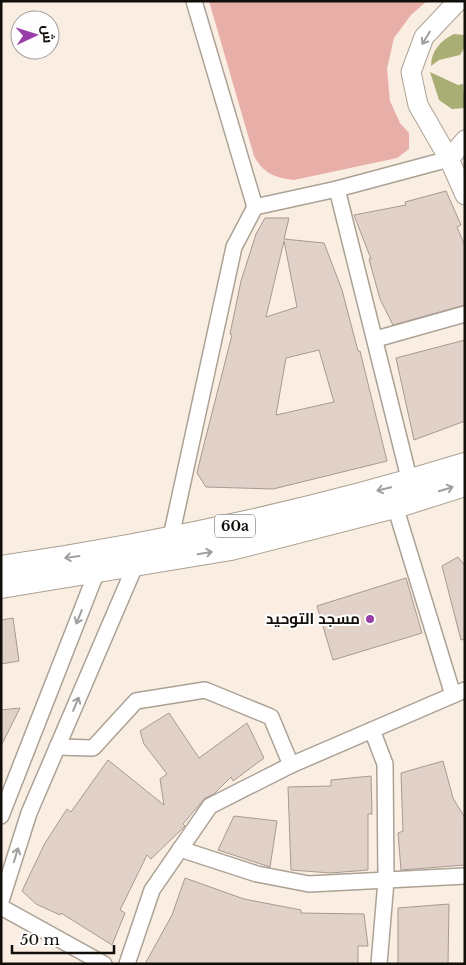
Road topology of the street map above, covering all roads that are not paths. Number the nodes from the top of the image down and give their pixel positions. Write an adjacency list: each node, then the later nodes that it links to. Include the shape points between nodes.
1 (194, 1): 7 (street)
2 (458, 1): 4 (street, one-way to 4, via 424,37 411,72 418,105)
3 (465, 140): 4 (street)
4 (457, 157): 5 (street); 6 (street)
5 (337, 189): 7 (street); 9 (street)
6 (465, 195)
7 (255, 207): 14 (street, via 234,247)
8 (465, 314): 9 (street)
9 (376, 340): 11 (street)
10 (465, 465): 11 (main road, 60a)
11 (410, 482): 14 (main road, 60a, one-way to 14)
12 (465, 484): 13 (main road, 60a, one-way to 12)
13 (395, 506): 14 (main road, 60a, one-way to 13, via 231,548); 19 (street)
14 (168, 550): 15 (main road, 60a)
15 (135, 556): 16 (main road, 60a); 21 (street, one-way to 15)
16 (97, 563): 17 (main road, 60a, one-way to 17); 18 (main road, 60a); 23 (street, one-way to 23)
17 (1, 568)
18 (1, 586)
19 (459, 693): 20 (street)
20 (372, 730): 22 (street); 27 (street, via 385,764)
21 (57, 747): 22 (street, via 93,748 136,701 205,690 270,717); 28 (street, one-way to 21, via 29,813)
22 (291, 765): 25 (street, via 210,806)
23 (8, 779): 24 (street)
24 (1, 816)
25 (180, 849): 27 (street, via 257,874 309,884); 31 (street, via 152,890)
26 (465, 876): 27 (street)
27 (386, 881): 32 (street)
28 (1, 901)
29 (1, 907): 30 (street)
30 (104, 964)
31 (127, 964)
32 (379, 964)

